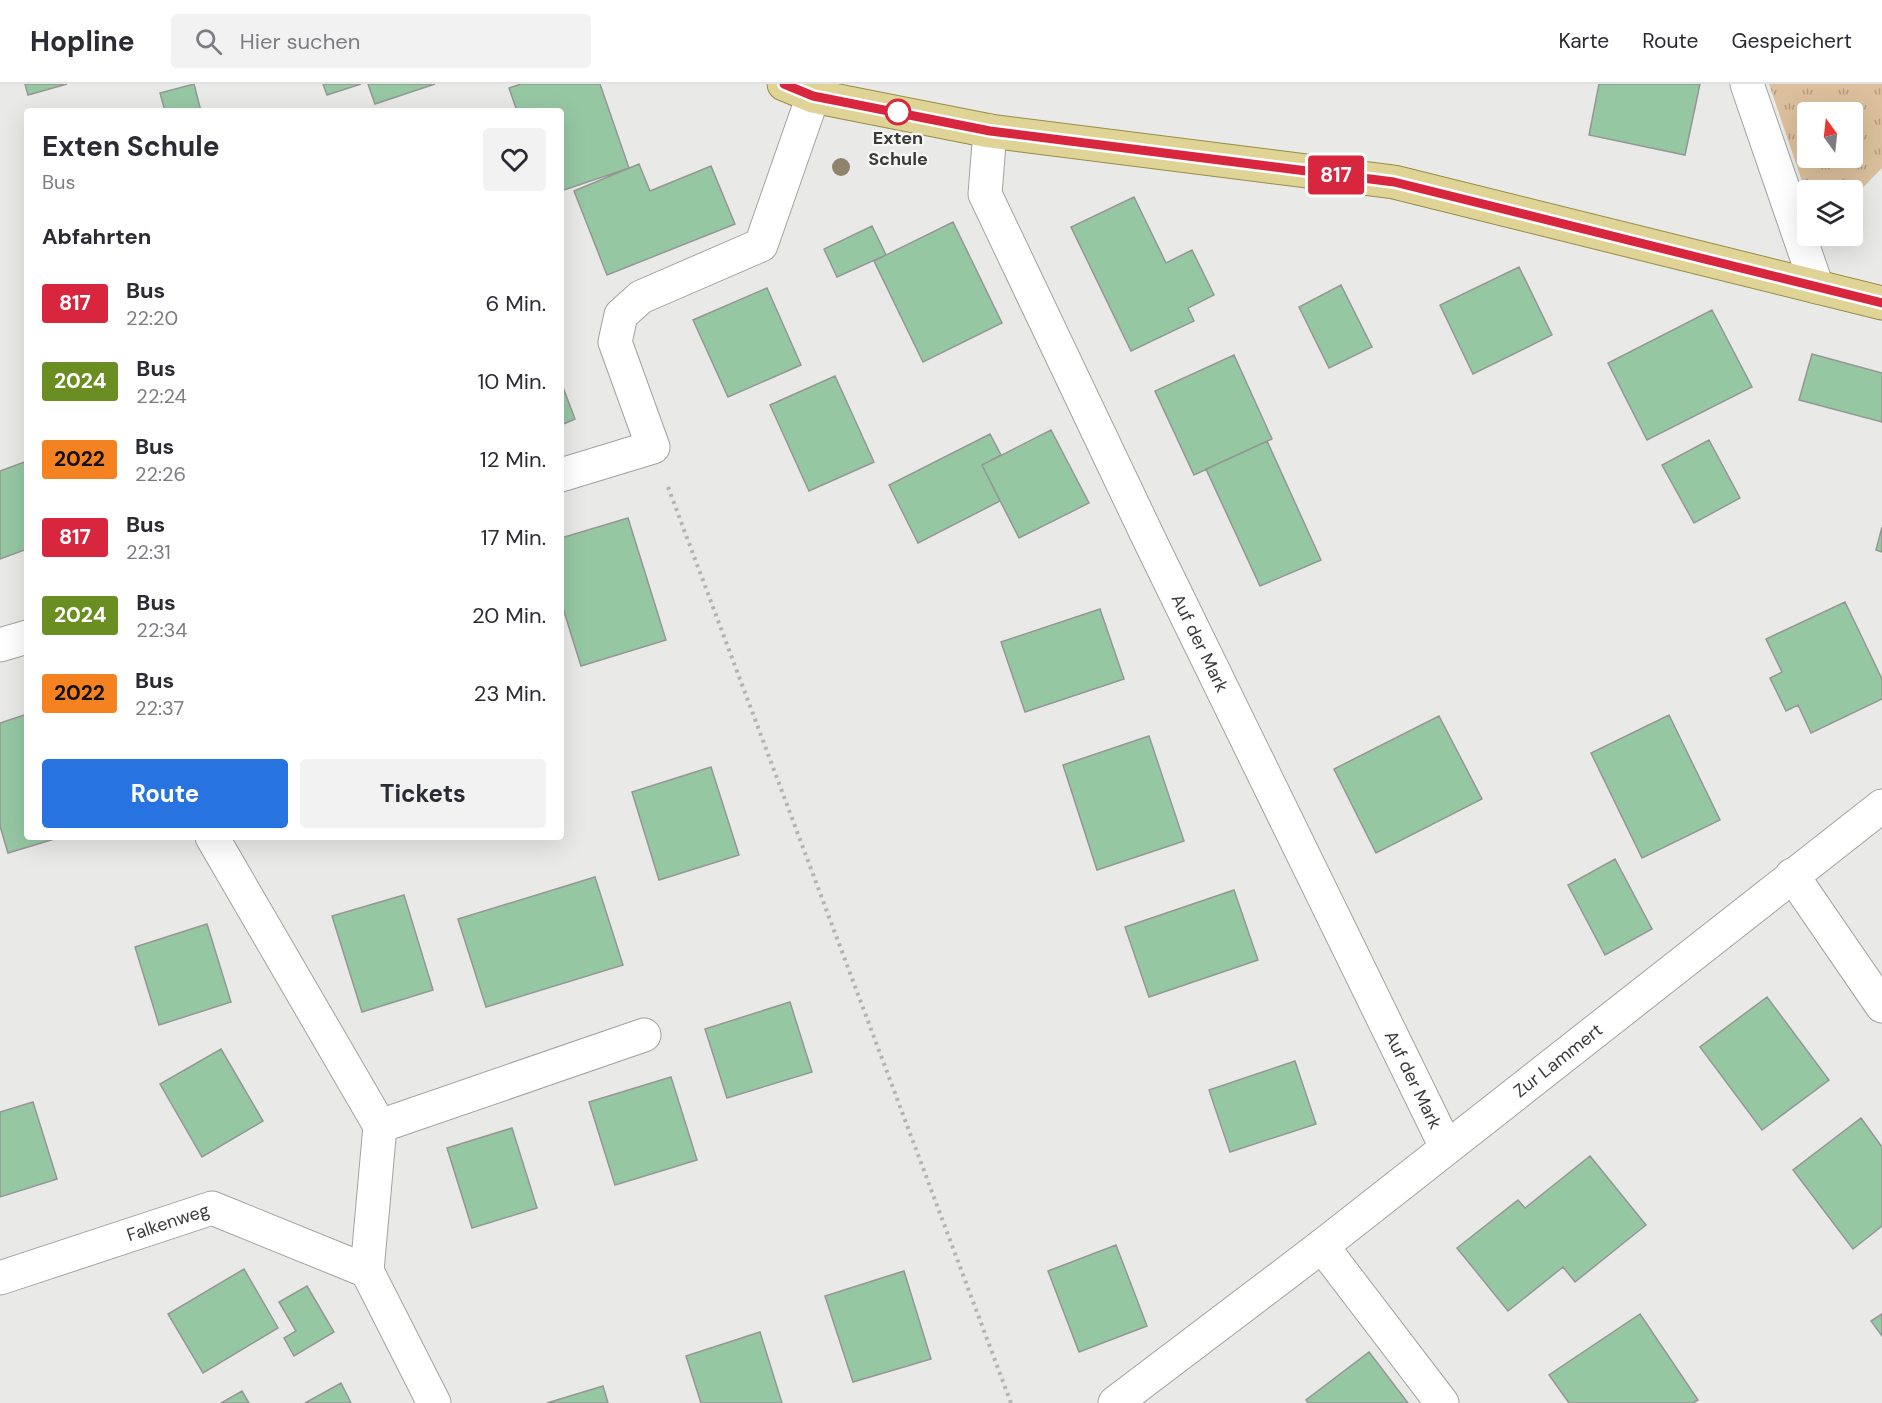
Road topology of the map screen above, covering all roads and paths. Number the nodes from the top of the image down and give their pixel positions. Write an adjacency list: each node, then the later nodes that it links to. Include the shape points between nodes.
1 (1747, 84): 4 (street)
2 (798, 90): 3 (main road); 6 (street, via 761,245 641,297 621,315 615,342)
3 (990, 131): 4 (main road, via 1394,182); 16 (street, Auf der Mark, via 985,194)
4 (1817, 287): 5 (main road)
5 (1882, 303)
6 (653, 447): 7 (street); 21 (path)
7 (564, 474)
8 (24, 638): 9 (street)
9 (0, 645)
10 (1882, 806): 12 (street, Zur Lammert)
11 (214, 840): 15 (street)
12 (1792, 875): 13 (street); 16 (street, Zur Lammert)
13 (1882, 1006)
14 (644, 1035): 15 (street)
15 (380, 1126): 18 (street)
16 (1446, 1147): 17 (street, Zur Lammert)
17 (1322, 1246): 22 (street, Zur Lammert); 23 (street)
18 (367, 1271): 19 (street, Falkenweg, via 212,1208); 20 (street)
19 (0, 1278)
20 (434, 1403)
21 (1011, 1403)
22 (1115, 1403)
23 (1442, 1403)

